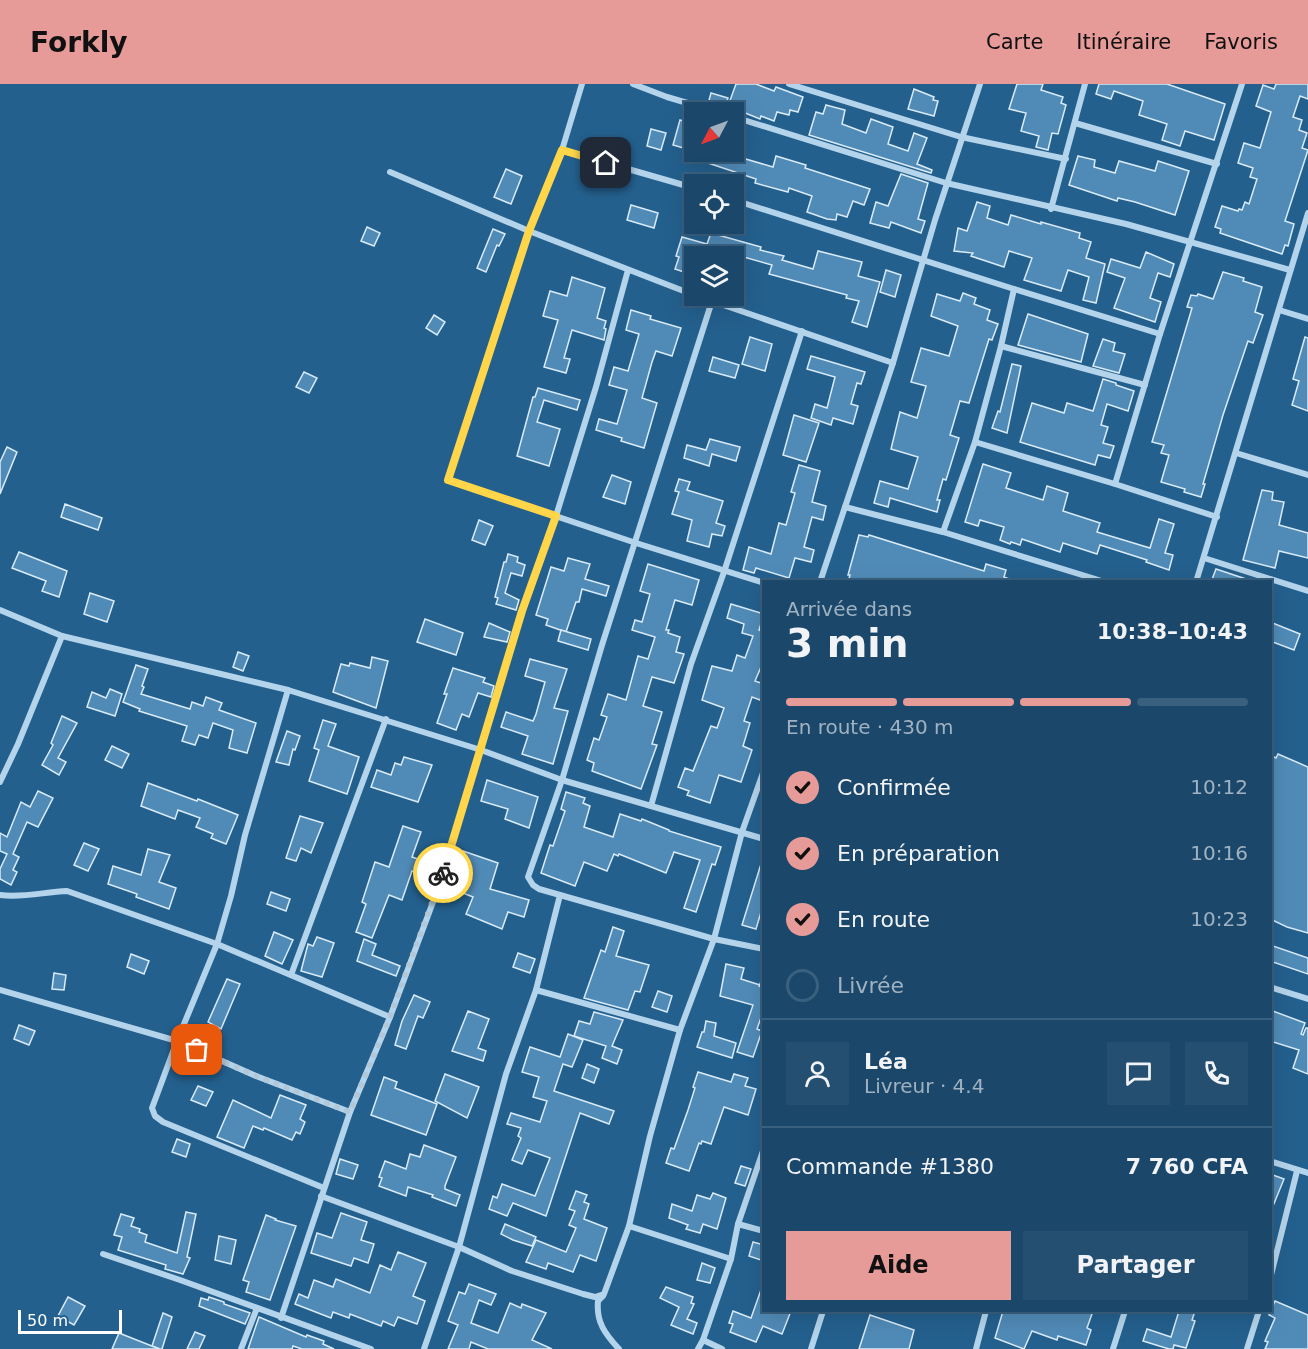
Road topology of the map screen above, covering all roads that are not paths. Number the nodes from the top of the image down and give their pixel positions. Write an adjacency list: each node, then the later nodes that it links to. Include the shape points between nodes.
1 (582, 84): 11 (street)
2 (633, 84): 7 (street)
3 (789, 84): 10 (street)
4 (980, 84): 10 (street)
5 (1085, 84): 9 (street)
6 (1242, 84): 13 (street)
7 (684, 102)
8 (744, 120): 15 (street)
9 (1075, 123): 12 (street); 13 (street)
10 (961, 137): 12 (street); 15 (street)
11 (562, 150): 16 (street); 20 (street)
12 (1066, 159): 18 (street)
13 (1217, 164): 21 (street)
14 (390, 172): 20 (street)
15 (946, 183): 18 (street); 22 (street)
16 (684, 185)
17 (744, 203): 22 (street)
18 (1051, 208): 21 (street)
19 (1308, 213): 24 (street)
20 (529, 231): 23 (street); 41 (street, via 448,480)
21 (1191, 243): 24 (street); 32 (street)
22 (923, 259): 25 (street); 34 (street)
23 (628, 270): 26 (street); 41 (street)
24 (1290, 270): 29 (street)
25 (1014, 289): 32 (street); 33 (street)
26 (684, 291)
27 (710, 306): 44 (street)
28 (727, 306): 31 (street)
29 (1279, 310): 30 (street); 37 (street)
30 (1308, 319)
31 (802, 331): 34 (street); 46 (street)
32 (1160, 334): 35 (street)
33 (1001, 346): 35 (street); 36 (street)
34 (893, 363): 40 (street)
35 (1145, 385): 39 (street)
36 (975, 442): 39 (street); 43 (street)
37 (1236, 453): 38 (street); 42 (street)
38 (1308, 475)
39 (1115, 484): 42 (street)
40 (845, 507): 43 (street); 48 (street)
41 (556, 516): 44 (street); 56 (street, via 522,611)
42 (1217, 517): 45 (street)
43 (943, 532): 47 (street)
44 (636, 543): 46 (street); 58 (street)
45 (1204, 558): 49 (street); 51 (street)
46 (724, 572): 50 (street); 60 (street, via 691,664)
47 (1087, 579)
48 (821, 580)
49 (1197, 580)
50 (762, 582)
51 (1308, 591)
52 (0, 609): 53 (street)
53 (62, 636): 54 (street); 59 (street)
54 (288, 690): 55 (street); 66 (street)
55 (386, 719): 56 (street); 68 (street)
56 (481, 750): 58 (street); 73 (street, via 442,878)
57 (762, 776): 61 (street)
58 (562, 780): 60 (street); 63 (street, via 528,877 539,889)
59 (0, 782)
60 (651, 806): 61 (street)
61 (742, 832): 62 (street); 65 (street)
62 (762, 838)
63 (560, 895): 65 (street); 71 (street)
64 (0, 896): 66 (street, via 27,897 67,891)
65 (714, 939): 67 (street); 74 (street)
66 (217, 944): 68 (street); 75 (street)
67 (762, 949)
68 (291, 975): 73 (street)
69 (1272, 988): 72 (street)
70 (0, 990): 75 (street)
71 (536, 990): 74 (street); 86 (street, via 506,1074)
72 (1308, 999)
73 (390, 1017): 76 (street)
74 (680, 1030): 84 (street)
75 (177, 1041): 76 (street); 81 (street, via 152,1108 155,1116)
76 (350, 1112): 81 (street)
77 (762, 1154): 83 (street)
78 (1272, 1162): 79 (street)
79 (1298, 1171): 80 (street); 89 (street)
80 (1308, 1173)
81 (324, 1188): 82 (street)
82 (321, 1196): 86 (street); 96 (street)
83 (738, 1224): 85 (street); 88 (street)
84 (629, 1226): 88 (street); 90 (street)
85 (762, 1230)
86 (459, 1247): 90 (street, via 512,1271 583,1294); 100 (street)
87 (103, 1254): 91 (street)
88 (731, 1259): 97 (street)
89 (1272, 1269)
90 (604, 1294): 101 (street, via 598,1301 598,1321)
91 (257, 1308): 96 (street); 98 (street)
92 (823, 1312): 104 (street)
93 (986, 1312): 105 (street)
94 (1125, 1312): 106 (street)
95 (1259, 1312): 107 (street)
96 (281, 1318): 99 (street)
97 (703, 1340): 102 (street); 103 (street)
98 (241, 1349)
99 (371, 1349)
100 (424, 1349)
101 (619, 1349)
102 (698, 1349)
103 (722, 1349)
104 (811, 1349)
105 (976, 1349)
106 (1113, 1349)
107 (1247, 1349)

